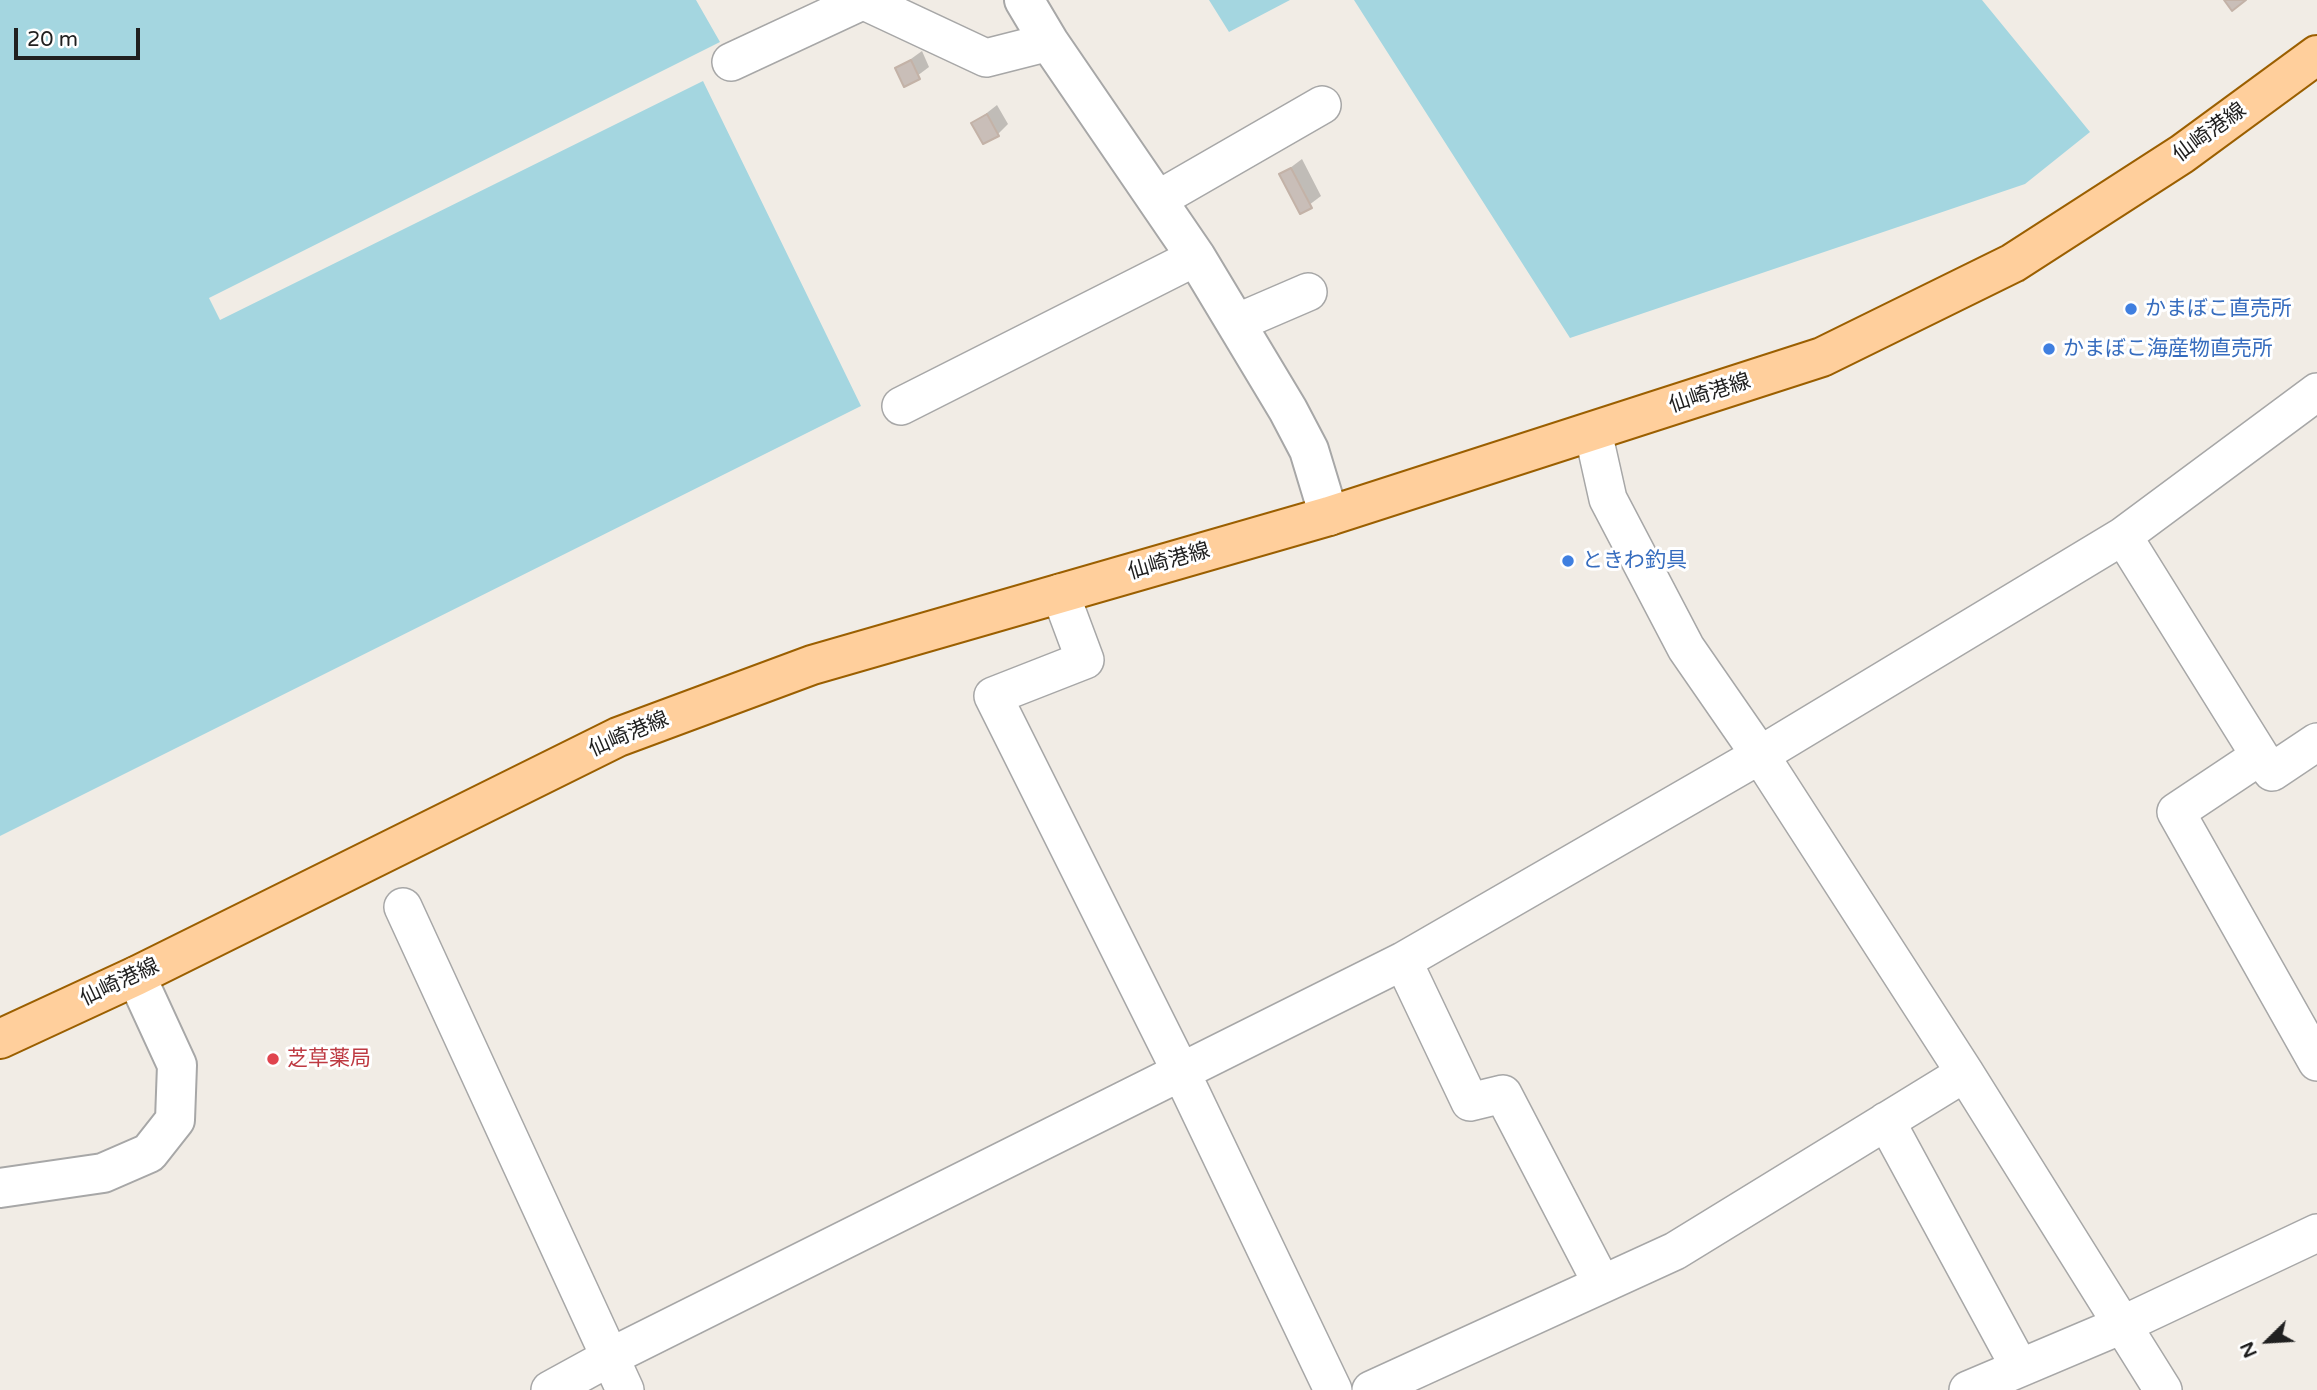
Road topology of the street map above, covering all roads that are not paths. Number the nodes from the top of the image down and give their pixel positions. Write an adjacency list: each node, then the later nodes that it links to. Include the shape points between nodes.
1 (862, 0): 3 (street, via 986,58); 5 (street)
2 (1024, 0): 3 (street)
3 (1049, 42): 7 (street)
4 (2317, 55): 13 (main road, 仙崎港線, via 2182,154 2013,263 1822,357)
5 (731, 62)
6 (1322, 105): 7 (street)
7 (1157, 200): 8 (street)
8 (1196, 257): 10 (street); 12 (street)
9 (1308, 292): 10 (street)
10 (1236, 323): 14 (street, via 1309,450)
11 (2317, 392): 15 (street)
12 (901, 406)
13 (1593, 432): 14 (main road, 仙崎港線); 18 (street, via 1608,499 1686,648)
14 (1329, 516): 16 (main road, 仙崎港線)
15 (2123, 536): 18 (street); 19 (street)
16 (1060, 593): 22 (main road, 仙崎港線, via 812,665 618,737); 26 (street, via 1085,660 993,696)
17 (2317, 742): 19 (street, via 2272,772)
18 (1760, 755): 21 (street); 25 (street)
19 (2260, 756): 24 (street, via 2176,812)
20 (403, 907): 32 (street)
21 (1403, 961): 26 (street); 30 (street, via 1471,1102 1503,1094)
22 (136, 976): 23 (main road, 仙崎港線); 28 (street, via 177,1065 175,1120 149,1153 103,1173)
23 (0, 1039)
24 (2317, 1062)
25 (1965, 1073): 27 (street); 31 (street)
26 (1182, 1074): 32 (street); 36 (street)
27 (1886, 1121): 30 (street, via 1675,1251); 33 (street)
28 (0, 1188)
29 (2317, 1233): 31 (street)
30 (1602, 1284): 37 (street)
31 (2124, 1324): 33 (street); 39 (street)
32 (612, 1356): 34 (street); 35 (street)
33 (2020, 1368): 38 (street)
34 (550, 1390)
35 (625, 1390)
36 (1333, 1390)
37 (1371, 1390)
38 (1968, 1390)
39 (2163, 1390)

